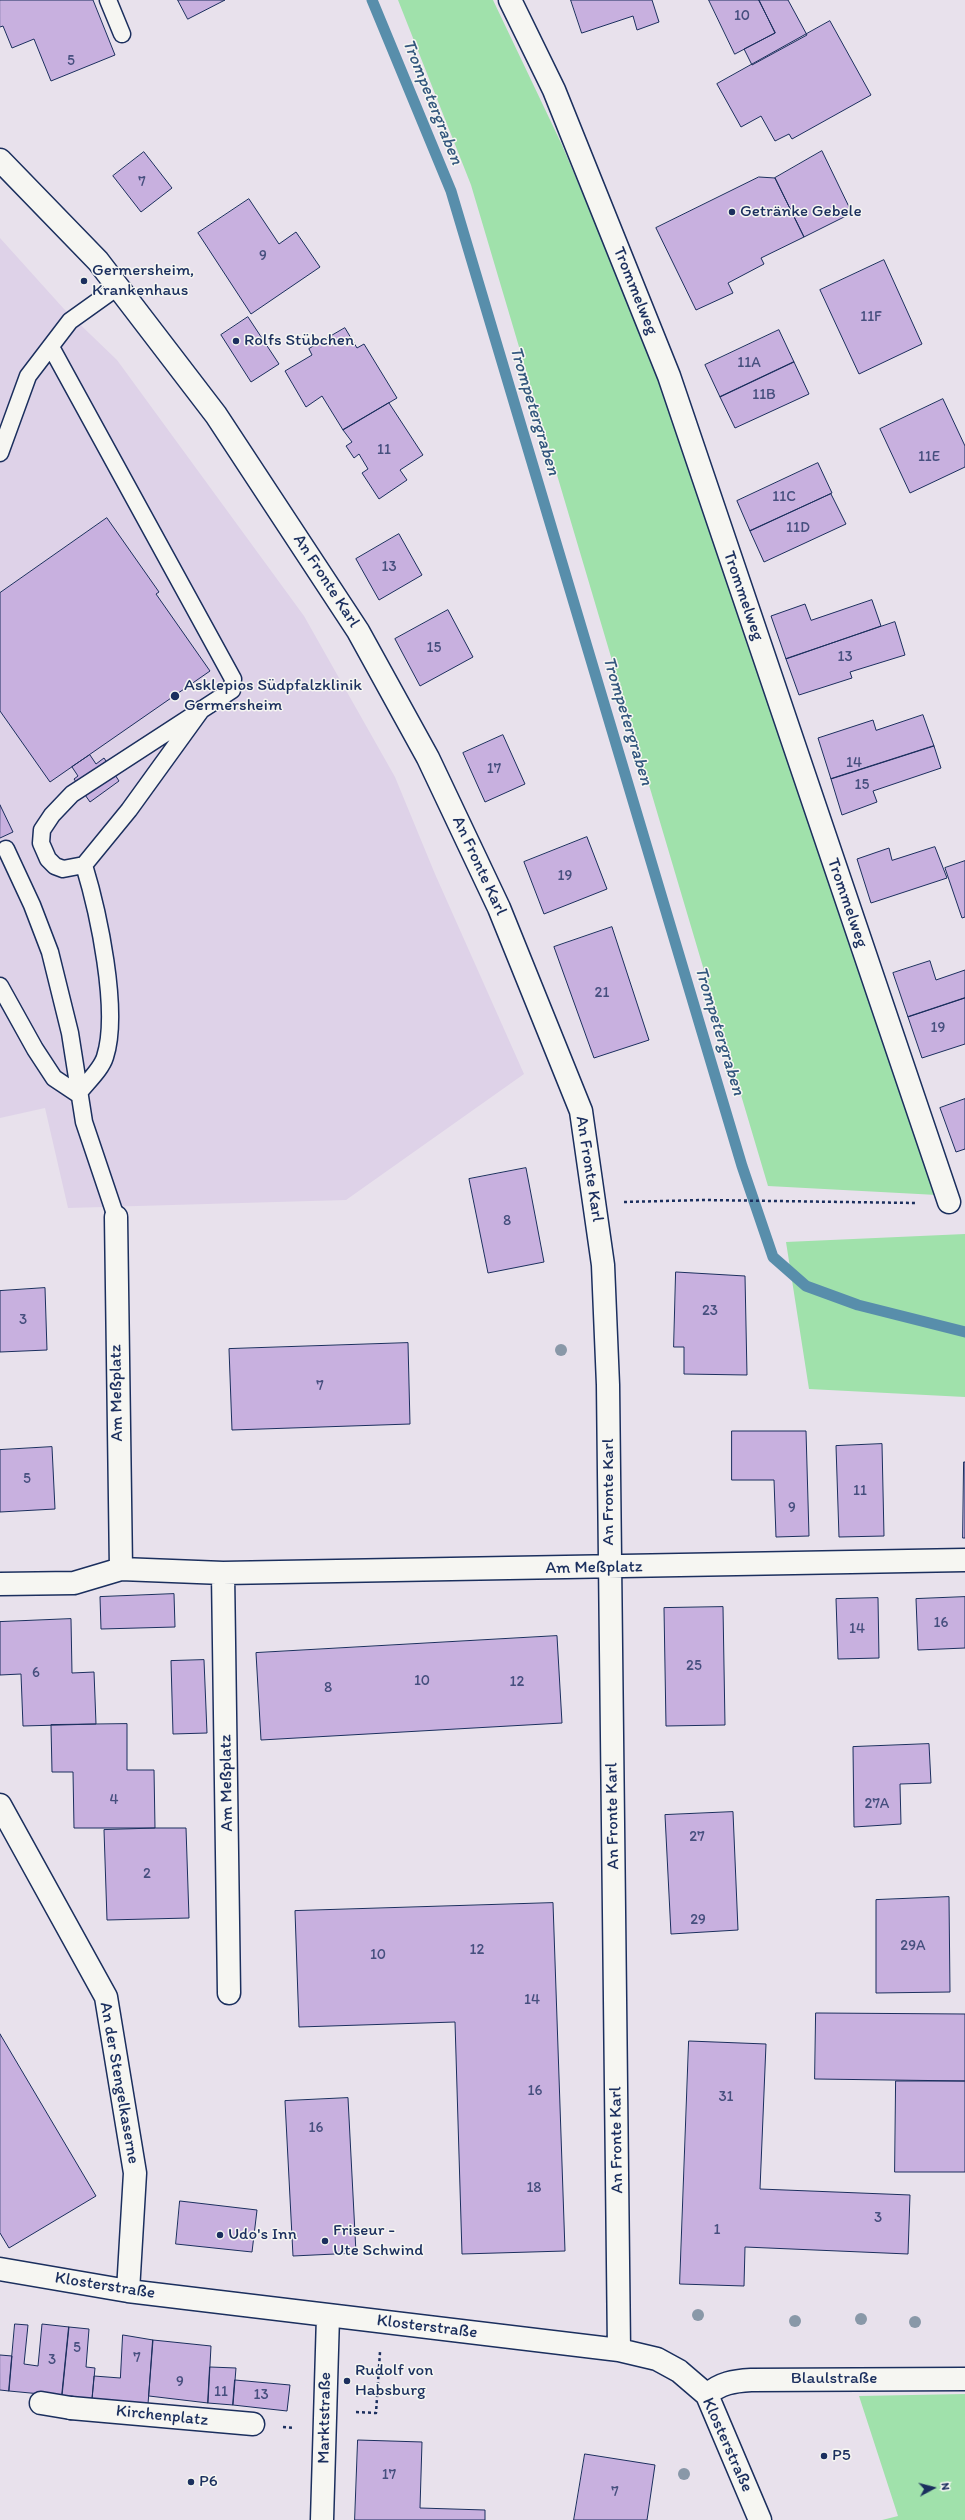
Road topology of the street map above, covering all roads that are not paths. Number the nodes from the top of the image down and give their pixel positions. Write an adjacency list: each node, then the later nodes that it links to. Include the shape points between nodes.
1 (108, 0): 3 (lane)
2 (510, 0): 13 (street, Trommelweg, via 554,90 669,376)
3 (122, 34)
4 (0, 160): 5 (street, An Fronte Karl, via 82,243)
5 (119, 286): 6 (lane, via 70,321); 16 (street, An Fronte Karl, via 216,415 354,624 428,758 499,908 581,1111 603,1265 608,1385)
6 (51, 347): 7 (lane, via 28,376); 8 (lane, via 230,671 233,679 232,690)
7 (0, 453)
8 (202, 709): 10 (lane, via 129,810); 10 (lane, via 72,794 52,815 42,830 41,844 48,859 63,869)
9 (6, 849): 12 (lane, via 50,952 70,1033)
10 (84, 865): 12 (lane, via 95,901 103,945 109,1011 105,1058)
11 (0, 986): 12 (lane, via 54,1078)
12 (78, 1094): 14 (lane, via 84,1122)
13 (949, 1202)
14 (116, 1217): 17 (street, Am Meßplatz)
15 (965, 1560): 16 (street, Am Meßplatz)
16 (610, 1568): 18 (street, Am Meßplatz); 25 (street, An Fronte Karl)
17 (121, 1569): 18 (street, Am Meßplatz); 19 (street, Am Meßplatz, via 74,1583)
18 (223, 1573): 21 (street, Am Meßplatz)
19 (0, 1584)
20 (0, 1805): 23 (street, An der Stengelkaserne, via 106,1997 135,2173)
21 (229, 1993)
22 (0, 2269): 23 (street, Klosterstraße)
23 (128, 2291): 24 (street, Klosterstraße)
24 (328, 2316): 25 (street, Klosterstraße); 30 (street, Marktstraße)
25 (619, 2350): 27 (street, Klosterstraße, via 657,2359 679,2371)
26 (965, 2379): 27 (street, Blaulstraße, via 733,2381 716,2387)
27 (707, 2395): 31 (street, Klosterstraße)
28 (41, 2403): 29 (street, Kirchenplatz, via 70,2408)
29 (253, 2424)
30 (322, 2520)
31 (760, 2520)

